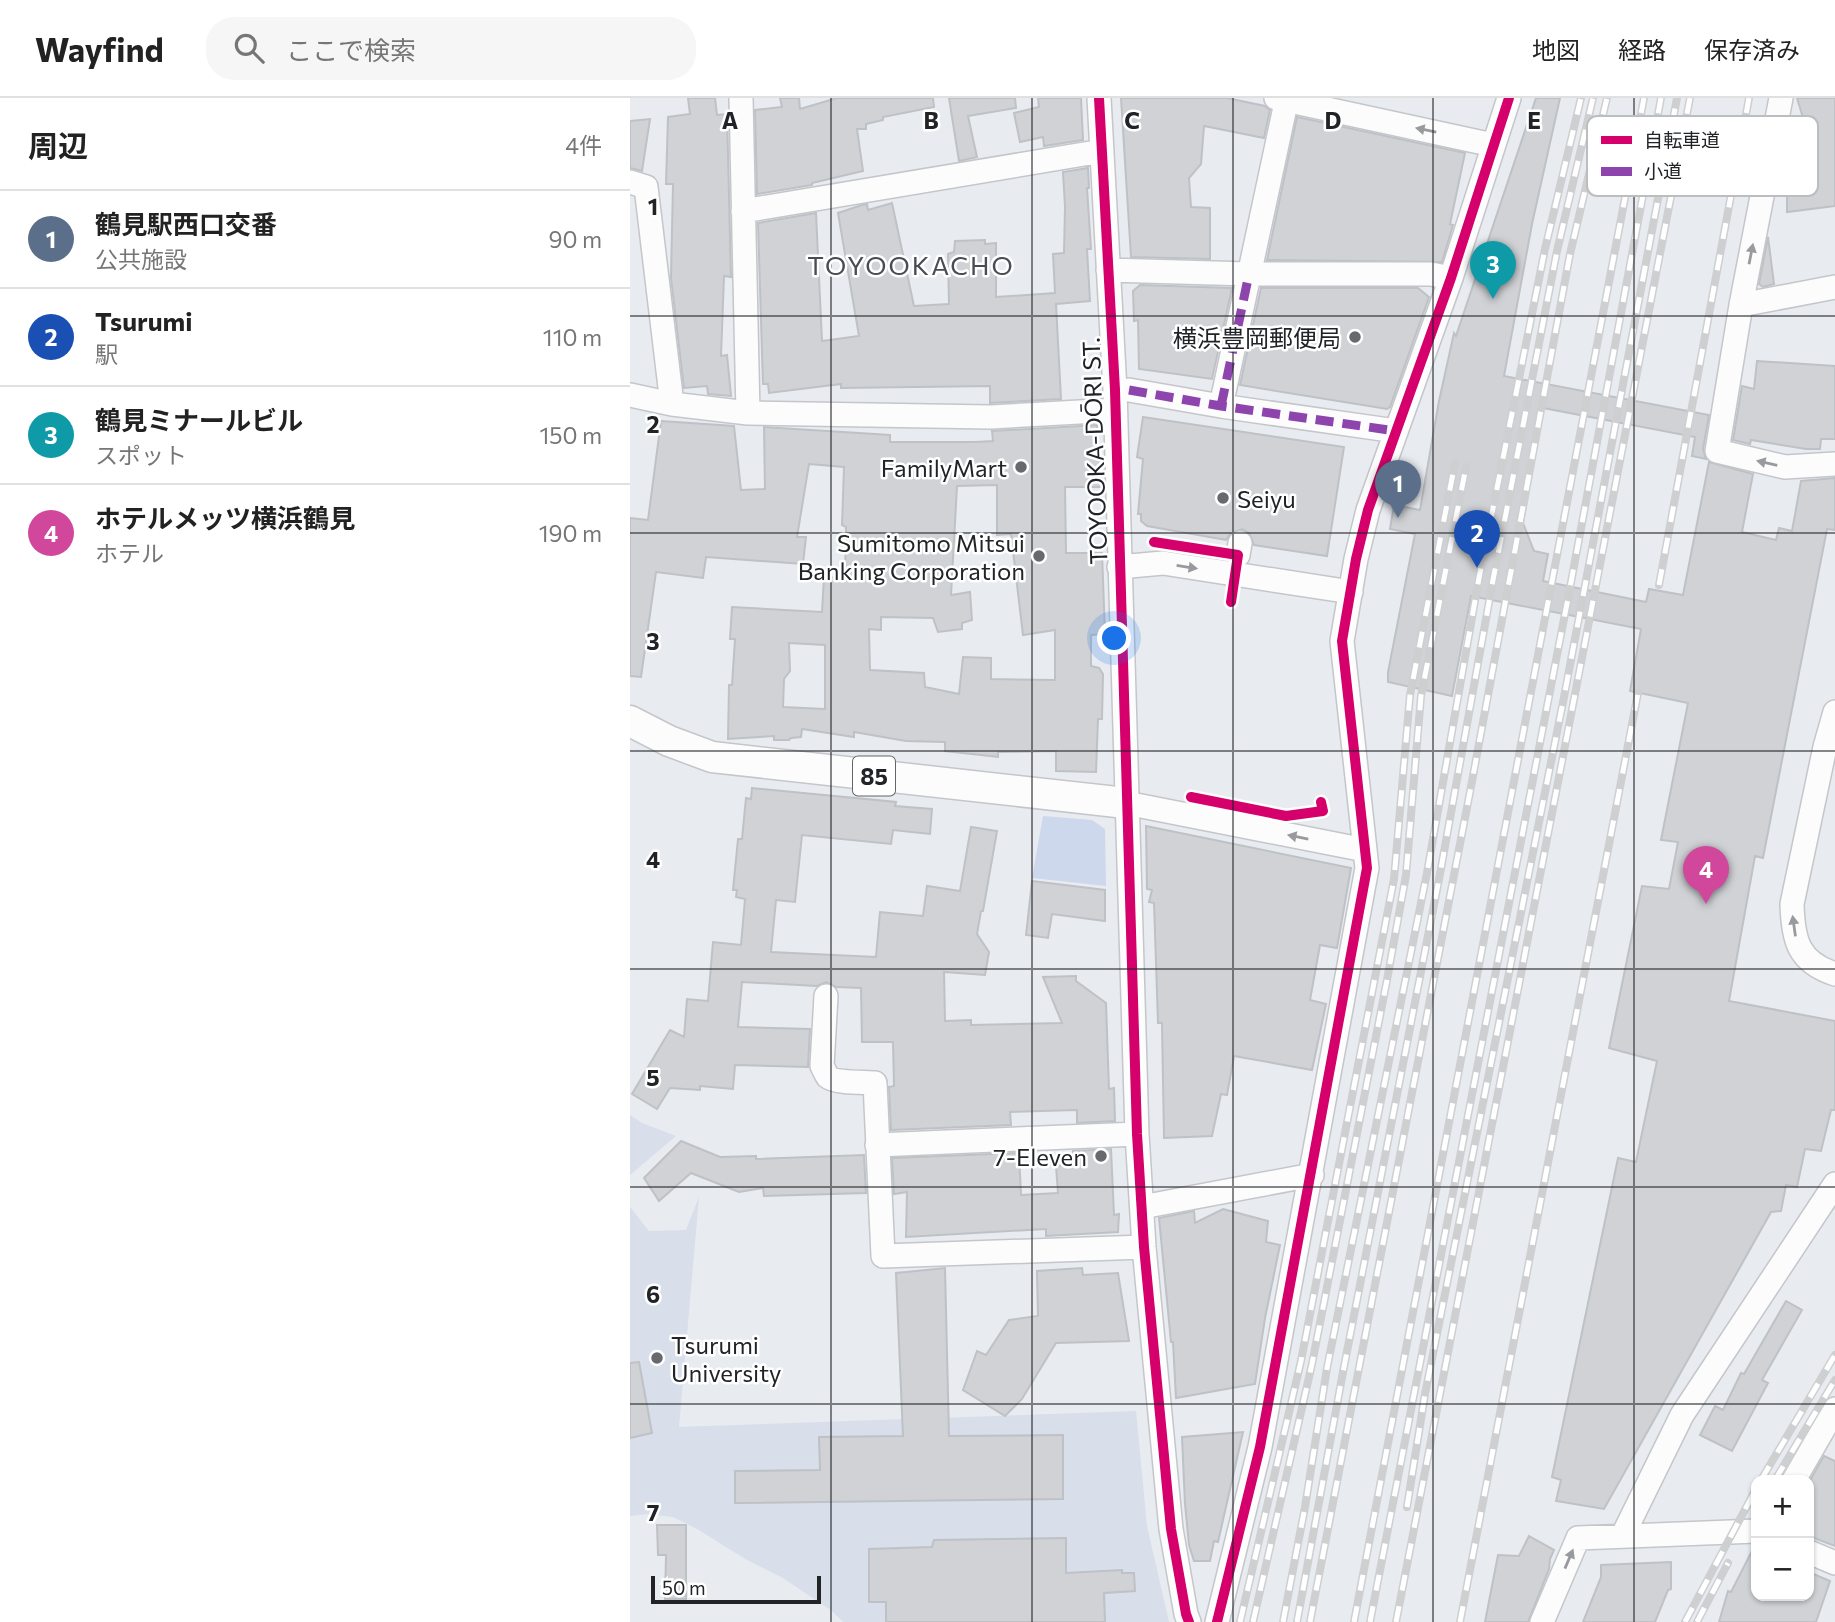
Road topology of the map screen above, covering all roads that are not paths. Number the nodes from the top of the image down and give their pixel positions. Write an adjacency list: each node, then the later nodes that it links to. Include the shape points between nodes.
1 (741, 98): 11 (street)
2 (1099, 98): 8 (street, TOYOOKA-DŌRI ST.)
3 (1508, 98): 7 (street)
4 (1781, 98): 6 (street, one-way to 4)
5 (1283, 99): 7 (street, one-way to 5); 13 (street)
6 (1778, 116)
7 (1493, 145): 14 (street)
8 (1102, 151): 11 (street); 12 (street, TOYOOKA-DŌRI ST.)
9 (630, 182): 19 (street, via 646,187)
10 (1762, 196): 16 (street, one-way to 10)
11 (743, 211): 22 (street)
12 (1108, 270): 13 (street); 21 (street, TOYOOKA-DŌRI ST.)
13 (1249, 274): 14 (street, via 1432,274); 20 (street)
14 (1451, 278): 23 (street)
15 (1835, 287): 16 (street)
16 (1741, 305): 24 (street, one-way to 16, via 1785,467 1717,451)
17 (1129, 390): 20 (street)
18 (630, 395): 19 (street)
19 (672, 404): 22 (street)
20 (1221, 406): 23 (street)
21 (1115, 410): 22 (street, via 991,417); 25 (street, TOYOOKA-DŌRI ST.)
22 (748, 413)
23 (1396, 431): 26 (street, via 1368,510)
24 (1835, 464)
25 (1119, 567): 26 (street, one-way to 26, via 1163,563); 29 (street, TOYOOKA-DŌRI ST.)
26 (1350, 592): 30 (street, via 1342,641)
27 (1835, 712): 31 (street, one-way to 27, via 1814,965 1799,949 1792,904)
28 (630, 721): 29 (main road, 85, via 712,757)
29 (1126, 803): 30 (street, one-way to 29); 33 (street, TOYOOKA-DŌRI ST.)
30 (1365, 850): 35 (street, via 1367,869)
31 (1835, 974)
32 (826, 996): 34 (street, via 822,1066 829,1079 875,1083)
33 (1137, 1134): 34 (street); 37 (street, TOYOOKA-DŌRI ST.)
34 (877, 1145): 38 (street, via 883,1256)
35 (1312, 1175): 37 (street); 47 (street, via 1260,1447)
36 (1835, 1184): 43 (street, via 1682,1415)
37 (1142, 1207): 38 (street, TOYOOKA-DŌRI ST.)
38 (1144, 1247): 46 (street, TOYOOKA-DŌRI ST., via 1171,1529)
39 (1835, 1409): 40 (street)
40 (1826, 1445): 41 (street)
41 (1799, 1475)
42 (1751, 1531): 43 (street)
43 (1623, 1535): 48 (street, one-way to 43, via 1578,1538)
44 (1814, 1554): 45 (street)
45 (1835, 1563)
46 (1189, 1622)
47 (1217, 1622)
48 (1542, 1622)

